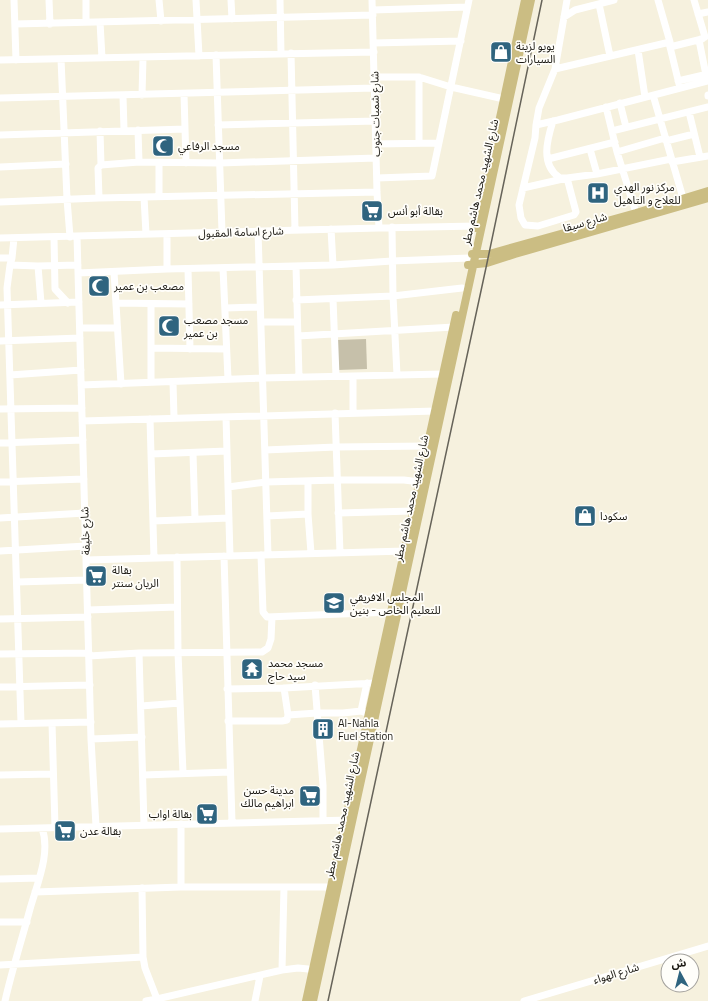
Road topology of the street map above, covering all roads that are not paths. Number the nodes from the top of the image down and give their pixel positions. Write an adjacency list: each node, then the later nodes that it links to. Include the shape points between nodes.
1 (14, 0): 27 (street)
2 (49, 0): 28 (street)
3 (86, 0): 25 (street)
4 (159, 0): 24 (street)
5 (196, 0): 23 (street)
6 (231, 0): 22 (street)
7 (280, 0): 21 (street)
8 (372, 0): 17 (street, شارع شمبات جنوب)
9 (524, 0): 62 (main road, شارع الشهيد محمد هاشم مطر)
10 (531, 0): 120 (main road, شارع الشهيد محمد هاشم مطر)
11 (567, 0): 20 (street)
12 (658, 0): 33 (street)
13 (694, 0): 19 (street)
14 (609, 1): 16 (street)
15 (468, 4): 17 (street); 31 (street)
16 (599, 4): 20 (street, via 576,10); 40 (street)
17 (373, 12): 21 (street); 32 (street, شارع شمبات جنوب)
18 (708, 12): 19 (street)
19 (698, 14): 30 (street, via 705,37)
20 (564, 17): 46 (street)
21 (280, 18): 22 (street); 36 (street)
22 (232, 19): 23 (street)
23 (197, 20): 24 (street); 39 (street)
24 (161, 21): 26 (street)
25 (86, 22): 26 (street); 28 (street)
26 (100, 22): 41 (street)
27 (15, 24): 28 (street); 45 (street)
28 (50, 24)
29 (708, 38): 30 (street)
30 (699, 40): 33 (street); 49 (street)
31 (461, 41): 32 (street); 52 (street)
32 (373, 43): 35 (street, شارع شمبات جنوب)
33 (670, 45): 34 (street); 50 (street)
34 (638, 50): 40 (street); 60 (street)
35 (374, 52): 37 (street); 47 (street, شارع شمبات جنوب)
36 (281, 53): 37 (street); 38 (street)
37 (291, 53): 53 (street)
38 (216, 55): 39 (street); 54 (street)
39 (198, 56): 42 (street)
40 (610, 56): 46 (street)
41 (102, 58): 42 (street); 43 (street)
42 (143, 58): 56 (street)
43 (62, 59): 45 (street); 59 (street, شارع خليفة)
44 (0, 60): 45 (street)
45 (16, 60)
46 (555, 69): 71 (street, via 539,108)
47 (374, 76): 48 (street); 51 (street, شارع شمبات جنوب)
48 (419, 77): 52 (street); 84 (street)
49 (707, 77): 50 (street)
50 (679, 85): 57 (street)
51 (374, 88): 53 (street); 68 (street, شارع شمبات جنوب)
52 (451, 88): 62 (street); 85 (street)
53 (292, 90): 54 (street); 70 (street)
54 (217, 93): 55 (street); 72 (street)
55 (184, 94): 56 (street); 74 (street)
56 (142, 95): 58 (street)
57 (653, 95): 60 (street); 67 (street)
58 (123, 96): 59 (street); 75 (street)
59 (63, 97): 61 (street); 79 (street, شارع خليفة)
60 (645, 97): 63 (street)
61 (0, 98)
62 (504, 99): 120 (main road, شارع الشهيد محمد هاشم مطر)
63 (620, 103): 64 (street); 73 (street)
64 (606, 107): 69 (street); 78 (street)
65 (708, 107): 66 (street)
66 (689, 112): 67 (street); 80 (street)
67 (660, 119): 73 (street); 82 (street)
68 (376, 121): 70 (street); 86 (street, شارع شمبات جنوب)
69 (553, 121): 71 (street); 92 (street, via 546,147)
70 (292, 124): 72 (street); 93 (street)
71 (536, 124): 106 (street)
72 (218, 125): 98 (street)
73 (626, 127): 78 (street)
74 (185, 129): 76 (street); 97 (street)
75 (124, 130): 76 (street); 77 (street)
76 (138, 130): 95 (street)
77 (100, 131): 79 (street); 100 (street)
78 (612, 131): 83 (street)
79 (64, 133): 81 (street); 99 (street, شارع خليفة)
80 (694, 134): 82 (street); 90 (street)
81 (0, 135)
82 (665, 140): 88 (street); 94 (street)
83 (615, 142): 87 (street); 88 (street)
84 (419, 143): 85 (street); 86 (street)
85 (438, 143): 104 (street, via 432,176)
86 (376, 144): 91 (street, شارع شمبات جنوب)
87 (590, 149): 92 (street); 103 (street)
88 (617, 152): 102 (street)
89 (708, 156): 90 (street)
90 (700, 157): 94 (street)
91 (376, 158): 93 (street); 104 (street, شارع شمبات جنوب)
92 (548, 159): 105 (street, via 556,175)
93 (293, 160): 98 (street); 109 (street)
94 (671, 160): 102 (street); 114 (street)
95 (139, 162): 96 (street); 100 (street)
96 (159, 163): 97 (street); 110 (street)
97 (186, 163): 98 (street)
98 (220, 163): 111 (street)
99 (66, 164): 101 (street); 116 (street, شارع خليفة)
100 (101, 165): 113 (street, via 98,168)
101 (0, 167)
102 (623, 169): 103 (street); 118 (street)
103 (597, 174): 105 (street)
104 (377, 178): 108 (street, شارع شمبات جنوب)
105 (568, 178): 106 (street); 106 (street, via 575,214 538,226 526,225 521,218 519,205)
106 (523, 188)
107 (708, 191): 114 (main road, شارع سيقا)
108 (377, 192): 109 (street); 121 (street, شارع شمبات جنوب)
109 (294, 195): 111 (street); 123 (street)
110 (159, 196): 111 (street); 112 (street)
111 (221, 196): 125 (street)
112 (144, 197): 113 (street); 126 (street)
113 (100, 198): 116 (street)
114 (683, 198): 118 (main road, شارع سيقا)
115 (708, 198): 133 (main road, شارع سيقا, via 487,263)
116 (67, 200): 117 (street); 129 (street, شارع خليفة)
117 (0, 202)
118 (636, 213): 133 (main road, شارع سيقا)
119 (392, 227): 120 (street, شارع اسامة المقبول); 121 (street, شارع اسامة المقبول); 135 (street)
120 (479, 227): 133 (main road, شارع الشهيد محمد هاشم مطر)
121 (379, 228): 122 (street, شارع اسامة المقبول)
122 (331, 229): 123 (street, شارع اسامة المقبول); 137 (street)
123 (295, 230): 124 (street, شارع اسامة المقبول)
124 (258, 231): 125 (street, شارع اسامة المقبول); 141 (street)
125 (222, 232): 127 (street, شارع اسامة المقبول)
126 (146, 234): 127 (street, شارع اسامة المقبول); 129 (street, شارع اسامة المقبول)
127 (167, 234): 143 (street)
128 (54, 237): 129 (street, شارع اسامة المقبول); 131 (street, شارع اسامة المقبول); 139 (street)
129 (74, 237): 136 (street, شارع خليفة)
130 (0, 238): 131 (street, شارع اسامة المقبول)
131 (14, 238): 134 (street)
132 (0, 258): 134 (street)
133 (471, 259): 135 (street); 147 (main road, شارع الشهيد محمد هاشم مطر); 263 (main road, شارع الشهيد محمد هاشم مطر)
134 (11, 261): 138 (street); 158 (street, via 7,279)
135 (392, 261): 137 (street); 148 (street)
136 (78, 265): 139 (street); 146 (street, شارع خليفة)
137 (333, 265): 140 (street)
138 (38, 266): 139 (street); 152 (street)
139 (54, 266): 153 (street, via 56,289)
140 (296, 266): 141 (street); 150 (street)
141 (259, 267): 142 (street); 159 (street)
142 (223, 268): 144 (street); 160 (street)
143 (167, 269): 144 (street); 145 (street)
144 (188, 269): 156 (street)
145 (114, 272): 146 (street); 154 (street)
146 (78, 274): 151 (street, شارع خليفة)
147 (462, 288): 148 (street); 163 (main road, شارع الشهيد محمد هاشم مطر)
148 (392, 296): 149 (street); 166 (street)
149 (332, 299): 150 (street); 167 (street)
150 (296, 300): 162 (street)
151 (79, 302): 153 (street); 164 (street, شارع خليفة)
152 (41, 303): 153 (street); 158 (street)
153 (68, 303)
154 (116, 303): 155 (street); 165 (street)
155 (151, 304): 156 (street); 172 (street)
156 (189, 304): 173 (street)
157 (0, 305): 158 (street)
158 (8, 305): 170 (street)
159 (260, 307): 160 (street); 161 (street)
160 (226, 308): 174 (street)
161 (261, 322): 162 (street); 182 (street)
162 (297, 322): 168 (street)
163 (454, 327): 166 (street); 176 (main road, شارع الشهيد محمد هاشم مطر)
164 (80, 328): 165 (street); 169 (street, شارع خليفة)
165 (117, 328): 186 (street)
166 (395, 331): 167 (street); 178 (street)
167 (334, 334): 168 (street); 179 (street)
168 (298, 336): 181 (street)
169 (80, 338): 170 (street); 175 (street, شارع خليفة)
170 (9, 340): 171 (street); 177 (street)
171 (0, 341)
172 (151, 348): 173 (street); 184 (street)
173 (190, 349): 174 (street)
174 (226, 349): 183 (street)
175 (81, 370): 177 (street); 187 (street, شارع خليفة)
176 (444, 374): 178 (street); 191 (main road, شارع الشهيد محمد هاشم مطر)
177 (10, 375): 190 (street)
178 (396, 375): 180 (street)
179 (336, 376): 180 (street); 181 (street)
180 (353, 376): 193 (street)
181 (299, 377): 182 (street)
182 (262, 378): 183 (street); 194 (street)
183 (228, 379): 185 (street)
184 (151, 382): 185 (street); 186 (street)
185 (173, 382): 196 (street)
186 (121, 384): 187 (street)
187 (81, 385): 188 (street, شارع خليفة)
188 (82, 408): 190 (street); 198 (street, شارع خليفة)
189 (0, 409): 190 (street)
190 (11, 409): 200 (street)
191 (435, 411): 193 (street); 202 (main road, شارع الشهيد محمد هاشم مطر)
192 (335, 413): 193 (street); 194 (street); 203 (street)
193 (353, 413)
194 (264, 415): 195 (street); 204 (street)
195 (226, 417): 196 (street); 205 (street)
196 (174, 418): 197 (street)
197 (150, 419): 198 (street); 207 (street)
198 (82, 421): 199 (street, شارع خليفة)
199 (83, 440): 200 (street); 208 (street, شارع خليفة)
200 (12, 442): 201 (street); 210 (street)
201 (0, 443)
202 (428, 446): 203 (street); 214 (main road, شارع الشهيد محمد هاشم مطر)
203 (336, 447): 204 (street); 209 (street)
204 (265, 450): 213 (street)
205 (227, 452): 206 (street); 215 (street)
206 (193, 453): 207 (street); 224 (street)
207 (151, 454): 225 (street)
208 (84, 480): 210 (street); 218 (street, شارع خليفة)
209 (337, 480): 211 (street); 214 (street); 217 (street)
210 (13, 481): 212 (street); 221 (street)
211 (308, 481): 213 (street); 219 (street)
212 (0, 482)
213 (266, 482): 215 (street); 220 (street)
214 (420, 482): 216 (main road, شارع الشهيد محمد هاشم مطر)
215 (228, 487): 223 (street)
216 (413, 510): 217 (street); 229 (main road, شارع الشهيد محمد هاشم مطر)
217 (338, 513): 230 (street)
218 (85, 514): 221 (street); 226 (street, شارع خليفة)
219 (308, 514): 220 (street); 231 (street)
220 (267, 516): 232 (street)
221 (14, 517): 222 (street); 227 (street)
222 (0, 518)
223 (229, 518): 224 (street); 233 (street)
224 (195, 519): 225 (street)
225 (153, 521): 235 (street)
226 (86, 546): 227 (street); 236 (street, شارع خليفة)
227 (16, 550): 228 (street); 238 (street)
228 (0, 551)
229 (404, 551): 230 (street); 241 (main road, شارع الشهيد محمد هاشم مطر)
230 (340, 552): 231 (street)
231 (311, 553): 232 (street)
232 (265, 555): 233 (street); 243 (street, via 263,612 267,617)
233 (227, 556): 234 (street); 246 (street)
234 (177, 557): 235 (street); 239 (street)
235 (154, 558): 236 (street)
236 (86, 560): 237 (street, شارع خليفة)
237 (87, 580): 238 (street); 240 (street, شارع خليفة)
238 (17, 582): 244 (street)
239 (177, 607): 240 (street); 247 (street)
240 (88, 610): 242 (street, شارع خليفة)
241 (391, 612): 243 (street); 253 (main road, شارع الشهيد محمد هاشم مطر)
242 (88, 617): 244 (street); 250 (street, شارع خليفة)
243 (272, 617): 246 (street, via 268,648 258,652)
244 (17, 618): 245 (street); 249 (street)
245 (0, 619)
246 (226, 652): 247 (street); 259 (street)
247 (178, 653): 251 (street); 260 (street)
248 (0, 654): 249 (street)
249 (18, 654): 250 (street); 256 (street)
250 (89, 654): 251 (street); 254 (street, شارع خليفة)
251 (140, 654): 261 (street)
252 (366, 683): 253 (street); 255 (street); 263 (street)
253 (376, 683): 263 (main road, شارع الشهيد محمد هاشم مطر)
254 (90, 685): 256 (street); 266 (street, شارع خليفة)
255 (315, 685): 258 (street); 262 (street)
256 (19, 686): 257 (street); 267 (street)
257 (0, 687)
258 (284, 688): 259 (street); 264 (street)
259 (227, 689): 265 (street)
260 (180, 703): 261 (street); 273 (street)
261 (141, 706): 270 (street)
262 (317, 713): 263 (street); 264 (street); 278 (street)
263 (368, 713): 277 (main road, شارع الشهيد محمد هاشم مطر)
264 (288, 715): 265 (street, via 285,721)
265 (228, 721): 272 (street)
266 (91, 722): 268 (street); 271 (street, شارع خليفة)
267 (20, 723): 268 (street); 269 (street)
268 (52, 723): 274 (street)
269 (0, 724)
270 (142, 736): 271 (street); 276 (street)
271 (91, 739): 282 (street, شارع خليفة)
272 (230, 772): 273 (street); 279 (street)
273 (184, 773): 276 (street)
274 (53, 774): 275 (street); 283 (street)
275 (0, 775)
276 (142, 775): 281 (street)
277 (349, 819): 278 (street); 290 (main road, شارع الشهيد محمد هاشم مطر); 299 (main road, شارع الشهيد محمد هاشم مطر)
278 (323, 820): 279 (street)
279 (232, 822): 280 (street)
280 (181, 824): 281 (street); 288 (street)
281 (144, 825): 282 (street)
282 (96, 826): 283 (street)
283 (56, 827): 284 (street)
284 (42, 828): 285 (street); 287 (street, via 45,845)
285 (0, 829)
286 (0, 878): 287 (street)
287 (39, 878): 292 (street)
288 (181, 887): 289 (street); 291 (street)
289 (284, 887): 290 (street); 300 (street)
290 (331, 887): 299 (main road, شارع الشهيد محمد هاشم مطر)
291 (142, 888): 292 (street); 296 (street)
292 (35, 892): 294 (street)
293 (0, 922): 294 (street)
294 (27, 922): 297 (street)
295 (708, 946): 308 (street, شارع الهواء)
296 (143, 957): 297 (street); 302 (street)
297 (15, 964): 298 (street); 303 (street)
298 (0, 965)
299 (317, 969): 300 (street); 306 (main road, شارع الشهيد محمد هاشم مطر); 307 (main road, شارع الشهيد محمد هاشم مطر)
300 (282, 970): 301 (street)
301 (260, 976): 302 (street); 305 (street)
302 (157, 999): 304 (street)
303 (5, 1001)
304 (146, 1001)
305 (255, 1001)
306 (306, 1001)
307 (313, 1001)
308 (524, 1001)

